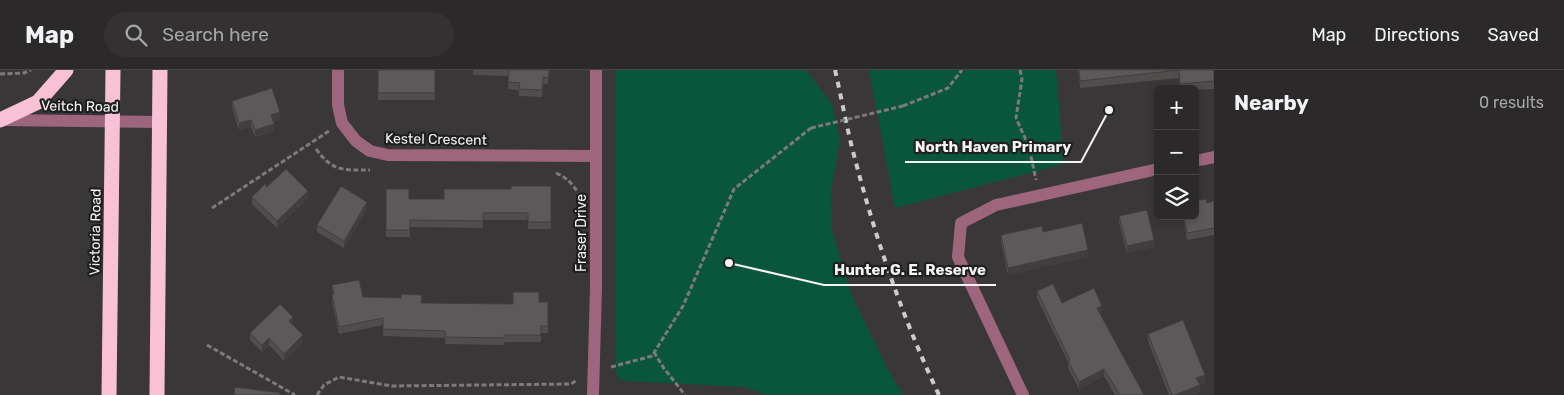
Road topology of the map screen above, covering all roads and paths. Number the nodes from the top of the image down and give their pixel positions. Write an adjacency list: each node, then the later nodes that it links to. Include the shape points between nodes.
1 (31, 70): 9 (path)
2 (66, 70): 10 (highway, via 38,102)
3 (113, 70): 11 (highway, Victoria Road)
4 (160, 70): 12 (highway)
5 (338, 70): 13 (street, Kestel Crescent, via 338,105)
6 (596, 70): 15 (street, Fraser Drive)
7 (962, 70): 25 (path, bridge, via 948,88 903,106 811,128 734,188 683,306)
8 (1020, 70): 21 (path, via 1022,79 1016,118 1029,147)
9 (0, 74)
10 (0, 120): 11 (street, Veitch Road)
11 (112, 122): 12 (street, Veitch Road); 28 (highway, Victoria Road)
12 (160, 122): 29 (highway)
13 (342, 123): 15 (street, Kestel Crescent, via 370,152 388,155); 23 (path)
14 (316, 149): 18 (path, via 336,168)
15 (595, 156): 26 (street, Fraser Drive)
16 (1214, 158): 17 (street)
17 (1199, 161)
18 (376, 170)
19 (1154, 170): 21 (street)
20 (555, 173): 22 (path, via 573,184)
21 (1040, 195): 34 (street, via 996,205 961,224 958,257)
22 (580, 196)
23 (212, 208)
24 (207, 345): 30 (path)
25 (654, 352): 26 (path, via 652,356); 33 (path)
26 (594, 372): 32 (street, Fraser Drive)
27 (578, 379): 31 (path, via 570,384 392,386 340,377 324,385)
28 (109, 395)
29 (157, 395)
30 (295, 395)
31 (317, 395)
32 (593, 395)
33 (685, 395)
34 (1023, 395)

